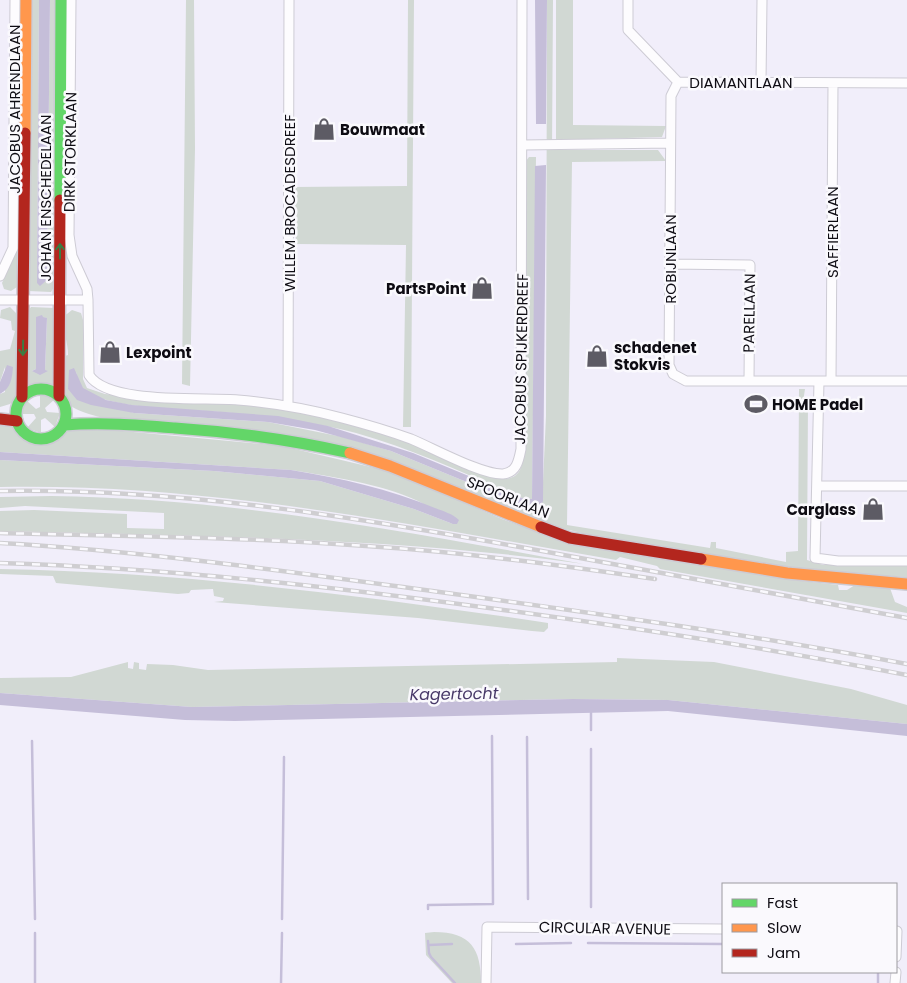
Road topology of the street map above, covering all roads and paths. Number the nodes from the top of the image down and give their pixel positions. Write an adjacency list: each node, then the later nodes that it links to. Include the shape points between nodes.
1 (15, 0): 16 (street, JACOBUS AHRENDLAAN, via 13,248)
2 (26, 0): 17 (main road, JOHAN ENSCHEDELAAN)
3 (61, 0): 19 (main road, JOHAN ENSCHEDELAAN, one-way to 3)
4 (71, 0): 20 (street, DIRK STORKLAAN, via 69,235 72,256 87,288)
5 (289, 0): 27 (street, WILLEM BROCADESDREEF)
6 (522, 0): 14 (street, JACOBUS SPIJKERDREEF)
7 (628, 0): 9 (street, DIAMANTLAAN, via 628,30)
8 (762, 0): 10 (street)
9 (678, 82): 10 (street, DIAMANTLAAN); 13 (street, ROBIJNLAAN, via 671,96)
10 (761, 82): 11 (street, DIAMANTLAAN)
11 (833, 83): 12 (street, DIAMANTLAAN); 23 (street, SAFFIERLAAN)
12 (907, 83)
13 (670, 144): 14 (street); 15 (street, ROBIJNLAAN)
14 (523, 145): 27 (street, JACOBUS SPIJKERDREEF, via 521,449 519,462 513,470 504,474 489,472 408,438)
15 (670, 264): 21 (street, ROBIJNLAAN, via 669,365 673,374 686,382); 21 (street, PARELLAAN, via 750,265)
16 (0, 276)
17 (24, 299): 18 (street); 19 (street); 26 (main road, JOHAN ENSCHEDELAAN, one-way to 26)
18 (0, 300)
19 (60, 300): 20 (street); 25 (main road, JOHAN ENSCHEDELAAN)
20 (88, 300): 27 (street, JACOBUS SPIJKERDREEF, via 88,375 93,382 111,391 146,396)
21 (749, 380): 22 (street)
22 (819, 381): 23 (street); 34 (street)
23 (832, 381): 24 (street)
24 (907, 381)
25 (59, 396): 26 (main road, via 40,388); 29 (main road)
26 (19, 402): 28 (main road); 31 (main road)
27 (288, 406)
28 (0, 410)
29 (66, 411): 32 (main road, SPOORLAAN); 33 (main road)
30 (0, 419): 31 (main road)
31 (17, 420): 33 (main road, via 21,429 39,439 50,437)
32 (103, 422): 33 (main road, SPOORLAAN); 37 (main road, SPOORLAAN, via 243,433 324,446 390,466 570,538 787,573)
33 (64, 425)
34 (818, 486): 35 (street); 36 (street, via 816,558 838,561)
35 (907, 486)
36 (907, 560)
37 (907, 584)
38 (722, 930): 39 (street, CIRCULAR AVENUE, via 487,927)
39 (486, 983)

